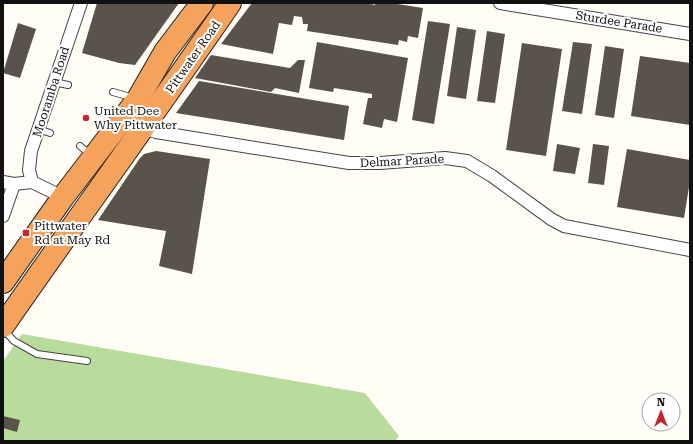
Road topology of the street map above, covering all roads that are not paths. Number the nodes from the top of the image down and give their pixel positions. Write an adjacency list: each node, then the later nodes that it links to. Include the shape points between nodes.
1 (81, 3): 6 (street, Mooramba Road)
2 (202, 3): 9 (highway, Pittwater Road, via 165,52)
3 (230, 3): 11 (highway, Pittwater Road)
4 (500, 3): 5 (street, Sturdee Parade)
5 (690, 34)
6 (54, 82): 7 (lane); 12 (street, Mooramba Road)
7 (68, 84)
8 (114, 92): 9 (lane)
9 (138, 99): 10 (highway, Pittwater Road)
10 (120, 121): 11 (street, Delmar Parade); 16 (highway, Pittwater Road, via 87,151)
11 (144, 127): 18 (street, Delmar Parade, via 156,132 349,163 445,158 467,162 492,176 564,226); 20 (highway, Pittwater Road, via 77,218)
12 (38, 129): 13 (lane); 14 (street, Mooramba Road, via 31,151 29,170)
13 (50, 133)
14 (32, 182): 15 (street); 16 (street)
15 (9, 183): 17 (street)
16 (63, 198): 19 (highway, Pittwater Road)
17 (3, 216)
18 (690, 250)
19 (3, 282)
20 (3, 327): 21 (lane, via 14,341 36,354)
21 (87, 361)

